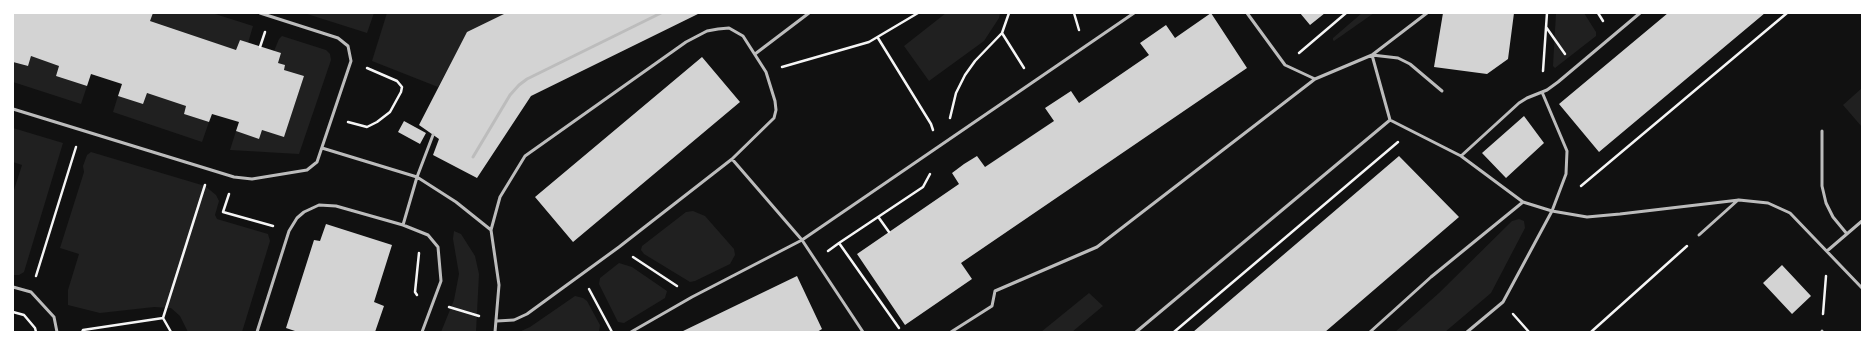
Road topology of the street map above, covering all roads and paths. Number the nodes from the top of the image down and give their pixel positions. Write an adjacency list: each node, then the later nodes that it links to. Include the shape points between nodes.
1 (260, 13): 18 (lane, via 338,38 348,46)
2 (661, 13): 38 (lane, via 519,85 510,95)
3 (809, 13): 16 (lane)
4 (918, 13): 15 (path)
5 (1009, 13): 14 (path)
6 (1134, 13): 23 (lane)
7 (1247, 13): 19 (lane)
8 (1346, 13): 19 (path)
9 (1427, 13): 17 (lane)
10 (1547, 13): 13 (path)
11 (1640, 13): 20 (lane)
12 (1786, 13): 42 (path)
13 (1546, 27): 20 (path); 25 (path)
14 (1002, 33): 23 (path); 33 (path, via 975,61 956,93 949,122)
15 (878, 38): 21 (path); 28 (path)
16 (755, 54): 21 (lane); 51 (lane, via 743,36 729,28 707,31 686,42 525,156 500,197)
17 (1372, 55): 22 (lane); 24 (lane, via 1398,58 1410,64); 27 (lane)
18 (351, 62): 29 (path, via 397,81 402,87 390,112 367,127); 35 (lane)
19 (1284, 65): 22 (lane)
20 (1575, 68): 25 (lane)
21 (766, 72): 39 (lane, via 775,100 774,118)
22 (1316, 79): 81 (lane, via 1097,247 995,291 992,306)
23 (1033, 82): 33 (lane)
24 (1442, 91)
25 (1542, 92): 37 (lane, via 1519,103); 45 (lane, via 1567,151 1566,174)
26 (13, 109): 30 (lane)
27 (1390, 120): 37 (lane); 82 (lane)
28 (931, 124)
29 (358, 125)
30 (81, 131): 40 (lane); 61 (path)
31 (1822, 131): 53 (lane, via 1822,186 1826,203 1833,217)
32 (433, 135): 41 (lane)
33 (951, 137): 36 (lane)
34 (1400, 141): 83 (path)
35 (322, 148): 40 (lane, via 317,162 307,170 252,179); 41 (lane)
36 (936, 149): 47 (path, via 927,182 923,187); 55 (lane)
37 (1461, 156): 44 (lane)
38 (474, 157)
39 (732, 159): 55 (lane); 68 (lane, via 526,314 514,320)
40 (210, 170): 67 (path)
41 (417, 177): 50 (lane); 51 (lane, via 456,202)
42 (1576, 190)
43 (1739, 200): 45 (lane, via 1587,217); 54 (lane); 57 (lane, via 1768,203 1790,213)
44 (1523, 202): 45 (lane); 84 (lane)
45 (1552, 211): 64 (lane)
46 (223, 212): 49 (path)
47 (879, 218): 52 (path); 69 (path, via 839,243)
48 (1862, 221): 53 (lane)
49 (270, 225)
50 (404, 225): 63 (lane, via 428,234 438,247 441,281); 75 (lane, via 336,206 319,205 304,212 289,231)
51 (491, 230): 68 (lane, via 499,285)
52 (889, 232)
53 (1847, 234): 57 (lane)
54 (1699, 235): 87 (path)
55 (802, 240): 62 (lane); 80 (lane)
56 (417, 247): 63 (path, via 420,251 415,292 420,298)
57 (1826, 251): 60 (lane); 70 (path)
58 (649, 268): 62 (path)
59 (13, 287): 61 (lane)
60 (1862, 288)
61 (31, 292): 72 (lane, via 54,317)
62 (692, 297): 79 (lane)
63 (434, 302): 68 (path); 76 (lane)
64 (1503, 302): 85 (lane); 86 (path)
65 (601, 309): 78 (path)
66 (13, 312): 71 (path, via 24,315)
67 (163, 318): 73 (path); 74 (path)
68 (497, 321): 77 (lane)
69 (899, 328)
70 (1822, 331)
71 (36, 332)
72 (57, 332)
73 (82, 332)
74 (171, 332)
75 (257, 332)
76 (422, 332)
77 (495, 332)
78 (612, 332)
79 (631, 332)
80 (863, 332)
81 (951, 332)
82 (1136, 332)
83 (1174, 332)
84 (1370, 332)
85 (1468, 332)
86 (1529, 332)
87 (1590, 332)

